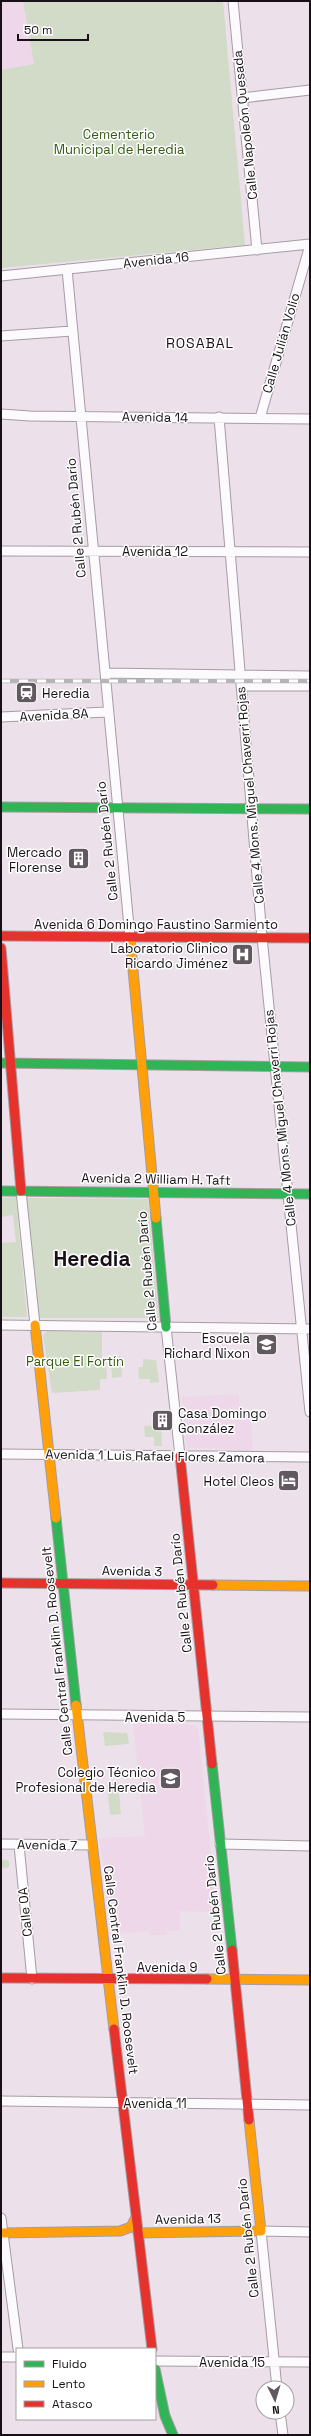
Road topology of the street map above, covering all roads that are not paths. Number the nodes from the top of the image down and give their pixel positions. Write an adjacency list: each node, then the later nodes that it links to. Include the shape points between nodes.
1 (233, 1): 3 (street, Calle Napoleón Quesada)
2 (310, 90): 3 (street)
3 (242, 98): 5 (street, Calle Napoleón Quesada)
4 (310, 245): 5 (street, Avenida 16); 13 (street, Calle Julián Volio)
5 (257, 250): 6 (street, Avenida 16)
6 (67, 269): 7 (street, Avenida 16); 8 (street, Calle 2 Rubén Darío)
7 (1, 276)
8 (72, 330): 9 (street); 11 (street, Calle 2 Rubén Darío)
9 (1, 336)
10 (1, 414): 11 (street, Avenida 14)
11 (80, 415): 12 (street, Avenida 14); 16 (street, Calle 2 Rubén Darío)
12 (218, 417): 13 (street, Avenida 14); 17 (street, Calle 4 Mons. Miguel Chaverri Rojas)
13 (260, 418): 14 (street, Avenida 14)
14 (310, 419)
15 (1, 551): 16 (street, Avenida 12)
16 (92, 551): 17 (street, Avenida 12); 19 (street, Calle 2 Rubén Darío)
17 (230, 551): 18 (street, Avenida 12); 20 (street, Calle 4 Mons. Miguel Chaverri Rojas)
18 (310, 552)
19 (105, 673): 20 (street); 24 (street, Calle 2 Rubén Darío)
20 (240, 675): 21 (street); 22 (street, Calle 4 Mons. Miguel Chaverri Rojas)
21 (310, 676)
22 (241, 686): 23 (street); 28 (street, Calle 4 Mons. Miguel Chaverri Rojas)
23 (310, 686)
24 (107, 712): 25 (street, Avenida 8A); 26 (street, Calle 2 Rubén Darío)
25 (1, 717)
26 (116, 806): 27 (main road); 28 (main road); 31 (street, Calle 2 Rubén Darío)
27 (1, 807)
28 (251, 808): 29 (main road); 32 (street, Calle 4 Mons. Miguel Chaverri Rojas)
29 (310, 809)
30 (1, 936): 31 (main road, Avenida 6 Domingo Faustino Sarmiento)
31 (130, 937): 32 (main road, Avenida 6 Domingo Faustino Sarmiento); 37 (main road, Calle 2 Rubén Darío)
32 (262, 938): 33 (main road, Avenida 6 Domingo Faustino Sarmiento); 38 (street, Calle 4 Mons. Miguel Chaverri Rojas)
33 (310, 938)
34 (1, 948): 36 (main road, Calle Central Franklin D. Roosevelt)
35 (1, 1063): 36 (main road)
36 (11, 1063): 37 (main road); 41 (main road, Calle Central Franklin D. Roosevelt)
37 (142, 1064): 38 (main road); 42 (main road, Calle 2 Rubén Darío)
38 (275, 1066): 39 (main road); 43 (street, Calle 4 Mons. Miguel Chaverri Rojas)
39 (310, 1067)
40 (1, 1191): 41 (main road, Avenida 2 William H. Taft)
41 (21, 1191): 42 (main road, Avenida 2 William H. Taft); 46 (street, Calle Central Franklin D. Roosevelt)
42 (153, 1192): 43 (main road, Avenida 2 William H. Taft); 47 (main road, Calle 2 Rubén Darío)
43 (288, 1194): 44 (main road, Avenida 2 William H. Taft); 48 (street, Calle 4 Mons. Miguel Chaverri Rojas)
44 (310, 1194)
45 (1, 1325): 46 (street)
46 (35, 1325): 47 (street); 51 (main road, Calle Central Franklin D. Roosevelt)
47 (166, 1327): 48 (street); 52 (street, Calle 2 Rubén Darío)
48 (306, 1329): 49 (street, Calle 4 Mons. Miguel Chaverri Rojas)
49 (310, 1412)
50 (1, 1454): 51 (street, Avenida 1 Luis Rafael Flores Zamora)
51 (49, 1455): 52 (street, Avenida 1 Luis Rafael Flores Zamora); 55 (main road, Calle Central Franklin D. Roosevelt)
52 (180, 1456): 53 (street, Avenida 1 Luis Rafael Flores Zamora); 56 (main road, Calle 2 Rubén Darío)
53 (310, 1457)
54 (1, 1583): 55 (main road, Avenida 3)
55 (63, 1583): 56 (main road, Avenida 3); 59 (main road, Calle Central Franklin D. Roosevelt)
56 (193, 1585): 57 (main road, Avenida 3); 61 (main road, Calle 2 Rubén Darío)
57 (310, 1586)
58 (1, 1714): 59 (street, Avenida 5)
59 (77, 1717): 61 (street, Avenida 5); 65 (main road, Calle Central Franklin D. Roosevelt)
60 (310, 1717): 61 (street, Avenida 5)
61 (207, 1718): 63 (main road, Calle 2 Rubén Darío)
62 (1, 1844): 64 (street, Avenida 7)
63 (220, 1844): 66 (street); 69 (main road, Calle 2 Rubén Darío)
64 (19, 1845): 65 (street, Avenida 7); 68 (street, Calle 0A)
65 (92, 1845): 70 (main road, Calle Central Franklin D. Roosevelt)
66 (310, 1846)
67 (1, 1978): 68 (main road, Avenida 9)
68 (32, 1979): 70 (main road, Avenida 9)
69 (234, 1979): 70 (main road, Avenida 9); 71 (main road, Avenida 9); 74 (main road, Calle 2 Rubén Darío)
70 (109, 1980): 73 (main road, Calle Central Franklin D. Roosevelt)
71 (310, 1980)
72 (1, 2101): 73 (street, Avenida 11)
73 (124, 2103): 74 (street, Avenida 11); 76 (main road, Calle Central Franklin D. Roosevelt)
74 (247, 2104): 75 (street, Avenida 11); 79 (main road, Calle 2 Rubén Darío)
75 (310, 2104)
76 (136, 2217): 78 (main road, Avenida 13, via 131,2227); 82 (main road, Calle Central Franklin D. Roosevelt)
77 (1, 2218): 81 (street)
78 (120, 2231): 81 (main road); 83 (main road, via 131,2235)
79 (261, 2231): 80 (street, Avenida 13); 82 (main road, Avenida 13); 89 (street, Calle 2 Rubén Darío)
80 (310, 2232)
81 (2, 2233): 84 (street)
82 (138, 2233): 83 (main road, Calle Central Franklin D. Roosevelt)
83 (140, 2248): 85 (main road, Calle Central Franklin D. Roosevelt)
84 (18, 2348)
85 (152, 2348)
86 (1, 2357): 87 (street)
87 (16, 2357)
88 (156, 2361): 89 (street, Avenida 15)
89 (274, 2362): 90 (street, Avenida 15); 92 (street, Calle 2 Rubén Darío)
90 (310, 2362)
91 (156, 2374): 94 (main road, via 165,2416)
92 (276, 2380)
93 (281, 2420): 95 (street)
94 (173, 2435)
95 (283, 2435)

